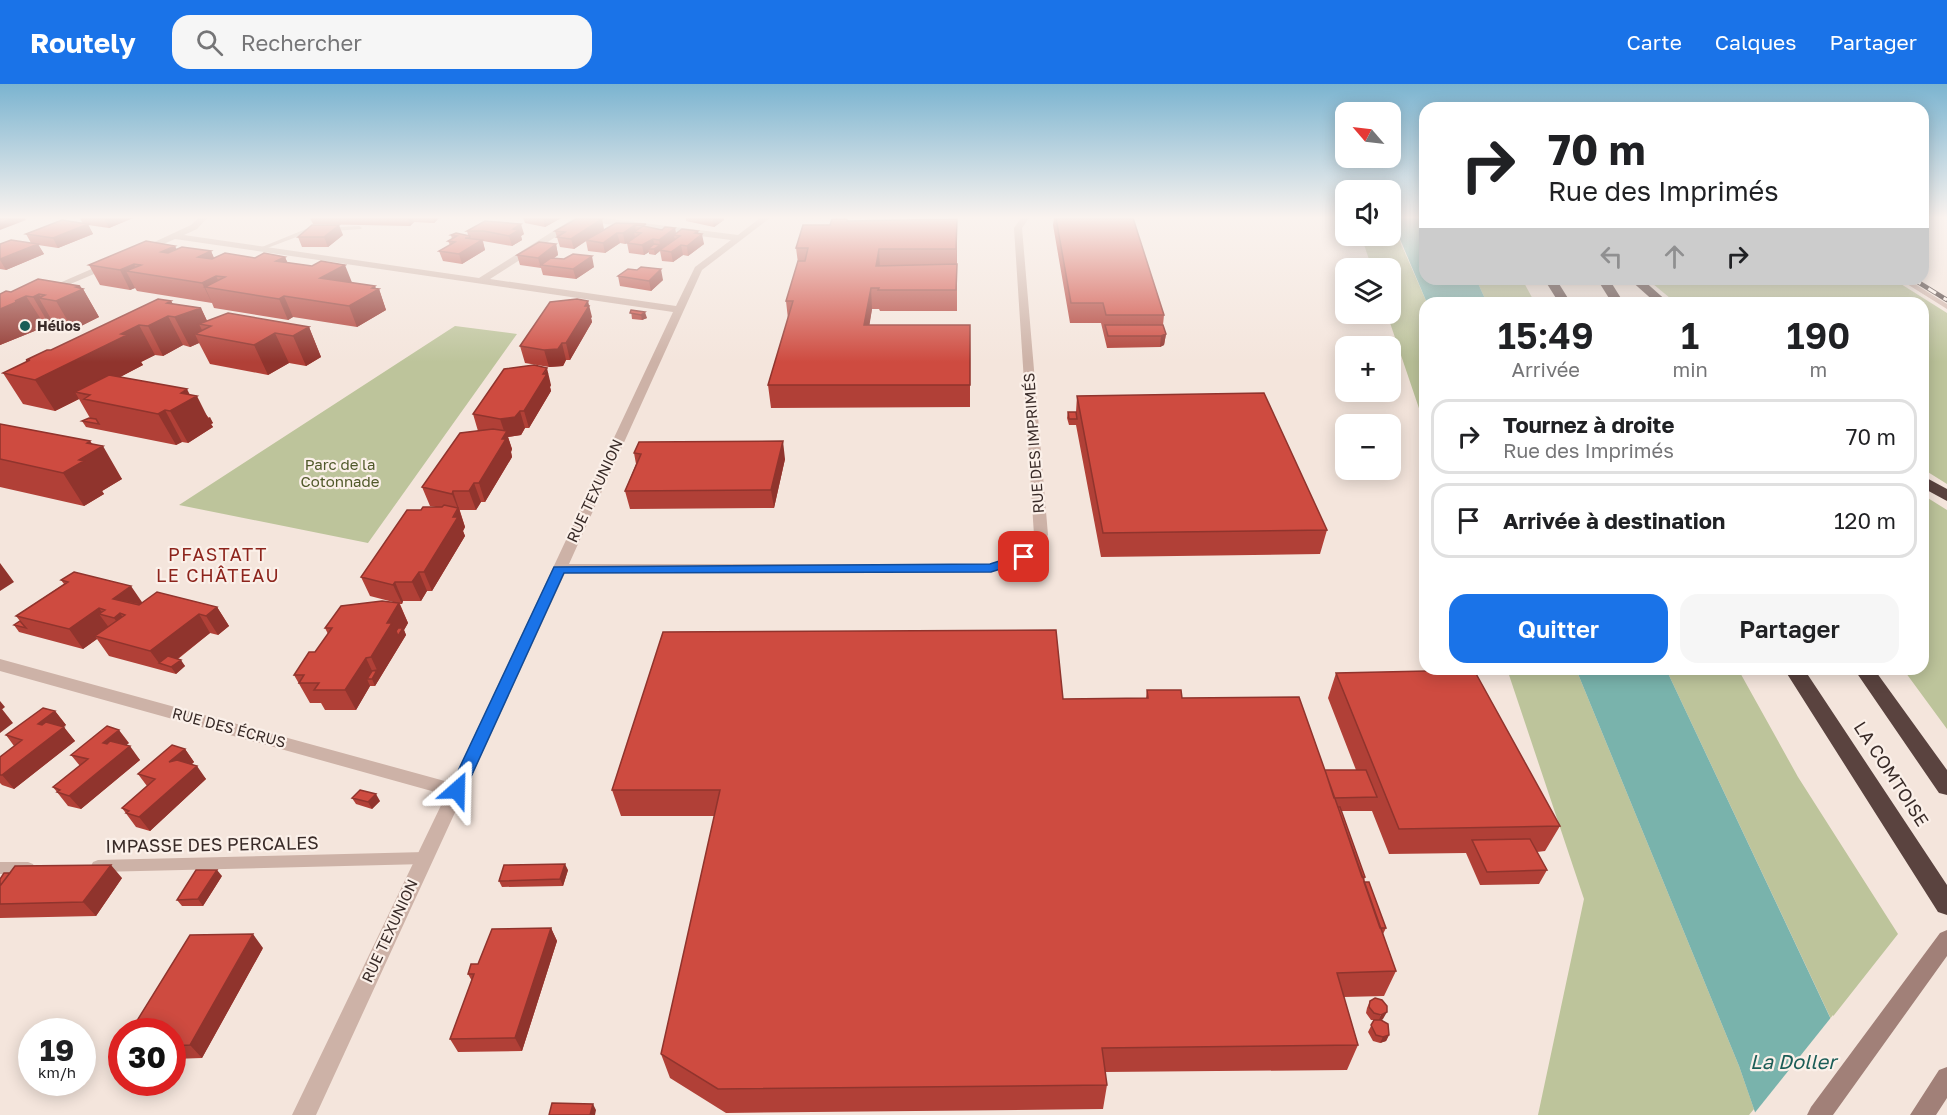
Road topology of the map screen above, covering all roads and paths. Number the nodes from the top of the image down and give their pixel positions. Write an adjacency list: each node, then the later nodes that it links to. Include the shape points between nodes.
1 (105, 266): 9 (street)
2 (378, 266): 6 (street)
3 (504, 266): 6 (street)
4 (703, 266): 12 (street, RUE TEXUNION)
5 (1021, 266): 15 (street, RUE DES IMPRIMÉS, via 1041,535 1024,557 991,568)
6 (481, 281): 12 (street)
7 (1642, 285): 10 (highway)
8 (1912, 285): 11 (lane)
9 (37, 295)
10 (1656, 297)
11 (1947, 307)
12 (679, 310): 15 (street, RUE TEXUNION)
13 (1929, 485): 14 (highway)
14 (1947, 496)
15 (559, 569): 20 (street, RUE TEXUNION)
16 (0, 665): 20 (street, RUE DES ÉCRUS)
17 (1798, 675): 25 (highway, LA COMTOISE)
18 (1868, 675): 19 (highway)
19 (1947, 787)
20 (457, 790): 21 (street, RUE TEXUNION)
21 (425, 858): 22 (lane, IMPASSE DES PERCALES); 28 (street, RUE TEXUNION)
22 (83, 866)
23 (48, 867): 24 (lane)
24 (0, 868)
25 (1947, 905)
26 (1947, 939): 29 (main road)
27 (1947, 1078): 30 (main road)
28 (304, 1115)
29 (1819, 1115)
30 (1922, 1115)

